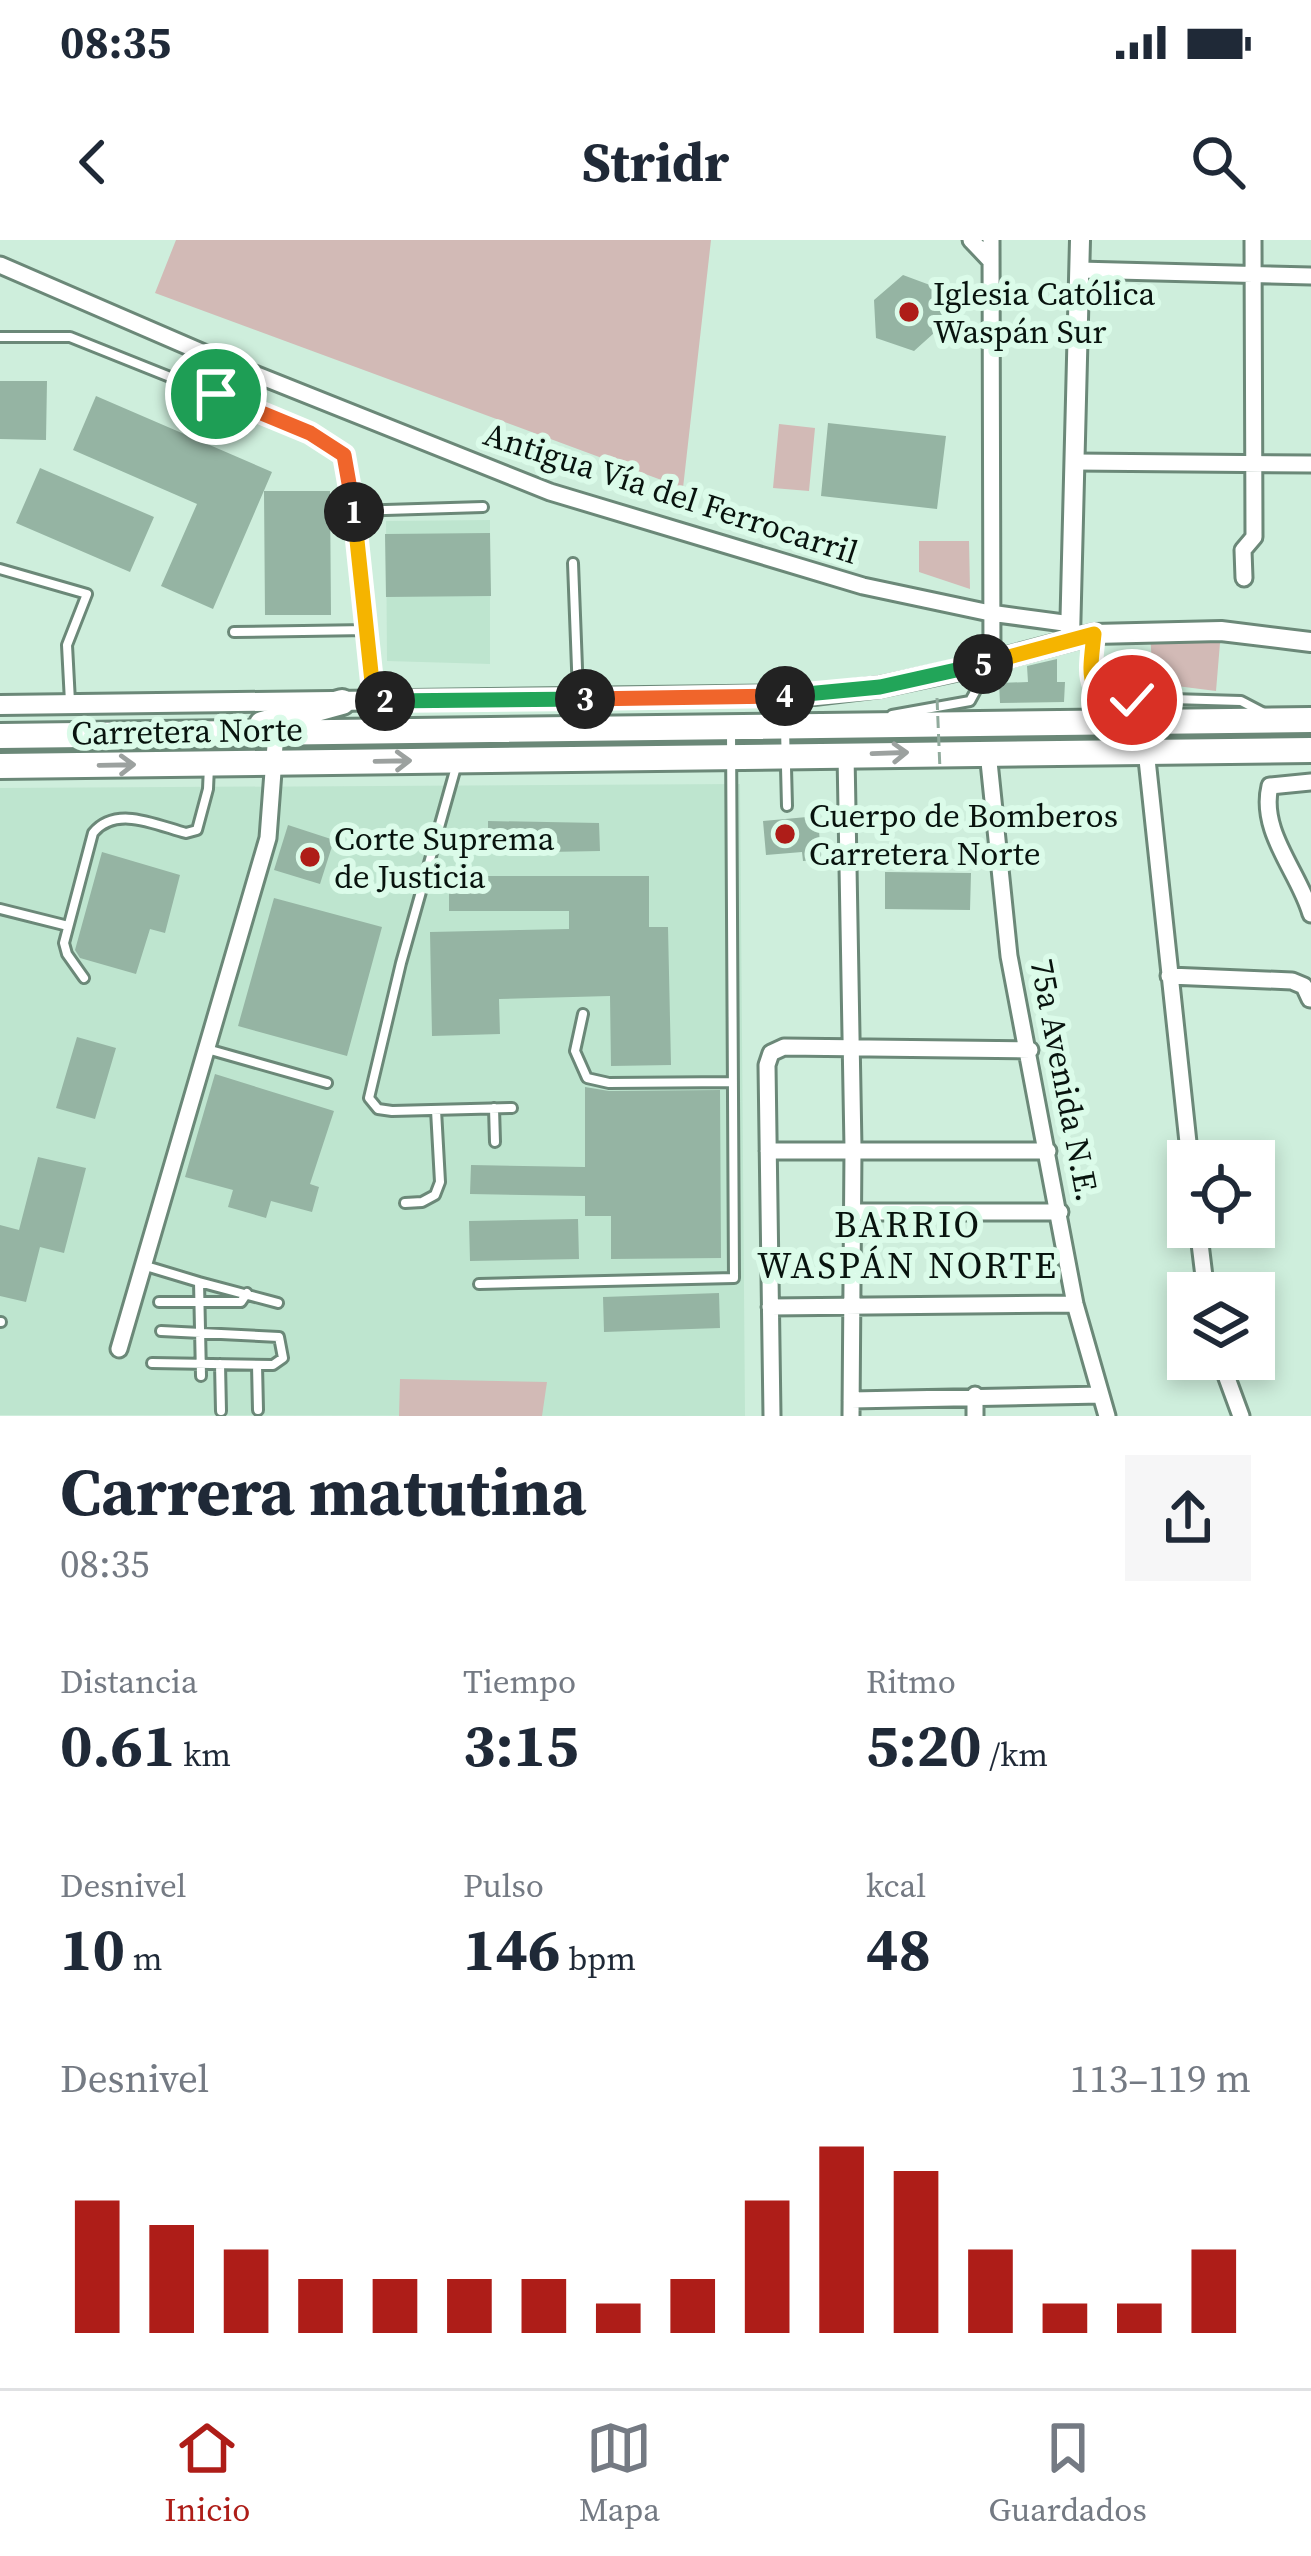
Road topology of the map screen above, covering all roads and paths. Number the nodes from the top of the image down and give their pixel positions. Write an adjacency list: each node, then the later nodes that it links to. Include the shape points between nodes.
1 (971, 240): 5 (street)
2 (991, 240): 5 (street)
3 (1080, 240): 7 (street)
4 (1253, 240): 8 (street)
5 (989, 259): 19 (street)
6 (0, 265): 19 (street, Antigua Vía del Ferrocarril, via 550,492 862,586)
7 (1079, 270): 8 (street); 11 (street)
8 (1254, 274): 9 (street); 12 (street)
9 (1311, 276)
10 (0, 338): 15 (lane, via 70,338 310,433 344,455)
11 (1075, 462): 12 (street); 21 (street)
12 (1256, 464): 13 (street); 18 (street)
13 (1311, 464)
14 (483, 507): 15 (lane)
15 (353, 511): 20 (lane)
16 (574, 563): 27 (lane)
17 (0, 569): 31 (lane, via 87,594 67,645)
18 (1244, 578)
19 (990, 614): 21 (street, Antigua Vía del Ferrocarril); 25 (street)
20 (368, 630): 22 (lane); 28 (lane)
21 (1070, 631): 23 (street); 25 (street)
22 (234, 632)
23 (1094, 634): 24 (street, via 1231,632); 32 (lane, via 1090,669 1102,697 1241,701)
24 (1311, 642)
25 (992, 662): 27 (street, via 814,695); 35 (lane, via 970,701)
26 (937, 698): 51 (path, bridge)
27 (578, 699): 28 (street)
28 (374, 701): 29 (street)
29 (342, 702): 31 (street); 38 (highway)
30 (0, 705): 31 (street)
31 (70, 705)
32 (1276, 720): 33 (highway, Carretera Norte); 34 (highway, Carretera Norte)
33 (1311, 720)
34 (1143, 722): 35 (highway, Carretera Norte); 43 (street)
35 (824, 726): 37 (highway, Carretera Norte)
36 (731, 728): 37 (highway, Carretera Norte); 39 (highway, Carretera Norte); 46 (lane)
37 (785, 728): 45 (lane)
38 (236, 732): 39 (highway, Carretera Norte); 40 (highway, Carretera Norte)
39 (276, 732): 49 (street)
40 (0, 736)
41 (1311, 750): 43 (highway, Carretera Norte)
42 (988, 752): 43 (highway, Carretera Norte); 44 (highway, Carretera Norte, one-way to 42); 62 (street, 75a Avenida N.E., via 1010,956)
43 (1145, 753): 57 (street)
44 (846, 754): 45 (highway, Carretera Norte); 63 (street)
45 (785, 755): 46 (highway, Carretera Norte); 53 (lane)
46 (731, 756): 47 (highway, Carretera Norte); 64 (lane)
47 (458, 760): 49 (highway, Carretera Norte, one-way to 47); 68 (lane, via 369,1098 378,1109)
48 (209, 764): 49 (highway, Carretera Norte); 50 (highway, Carretera Norte, one-way to 48); 56 (lane, via 197,830 103,821)
49 (276, 764): 61 (street, via 268,838)
50 (0, 766)
51 (940, 770)
52 (1311, 782): 55 (street, via 1270,786 1267,800)
53 (787, 806)
54 (0, 909): 56 (lane)
55 (1311, 914)
56 (69, 926): 58 (lane, via 64,944)
57 (1169, 976): 59 (street, via 1292,981); 69 (street)
58 (84, 978)
59 (1310, 999)
60 (583, 1014): 64 (lane, via 575,1051 587,1078)
61 (206, 1048): 65 (lane); 77 (street)
62 (1030, 1050): 63 (street); 73 (street, 75a Avenida N.E.)
63 (850, 1051): 71 (street); 72 (street, via 771,1052)
64 (733, 1082): 79 (lane, via 734,1278)
65 (327, 1083)
66 (494, 1108): 67 (lane); 68 (lane); 70 (lane)
67 (512, 1108)
68 (436, 1110): 74 (lane, via 436,1195)
69 (1188, 1140)
70 (495, 1142)
71 (853, 1148): 72 (street); 73 (street); 75 (street)
72 (768, 1151): 86 (street)
73 (1048, 1151): 76 (street, 75a Avenida N.E.)
74 (405, 1203)
75 (854, 1212): 76 (street); 85 (street)
76 (1060, 1212): 84 (street, 75a Avenida N.E.)
77 (145, 1266): 78 (lane); 89 (street)
78 (199, 1282): 80 (lane); 81 (lane)
79 (479, 1285)
80 (247, 1293): 81 (lane, via 241,1302); 83 (lane)
81 (202, 1301): 82 (lane); 88 (lane)
82 (159, 1302)
83 (278, 1304)
84 (1076, 1304): 85 (street); 97 (street, 75a Avenida N.E.)
85 (852, 1305): 86 (street); 98 (street)
86 (770, 1307): 101 (street)
87 (160, 1331): 88 (lane)
88 (201, 1331): 91 (lane); 93 (lane, via 279,1336 279,1364)
89 (118, 1349)
90 (152, 1363): 91 (lane)
91 (201, 1364): 92 (lane); 94 (lane)
92 (220, 1364): 93 (lane); 100 (lane)
93 (257, 1365): 99 (lane)
94 (201, 1376)
95 (1228, 1380): 104 (street)
96 (975, 1395): 97 (street); 98 (street); 102 (street)
97 (1101, 1395): 103 (street, 75a Avenida N.E.)
98 (851, 1408)
99 (258, 1410)
100 (221, 1411)
101 (772, 1416)
102 (975, 1416)
103 (1106, 1416)
104 (1241, 1416)

